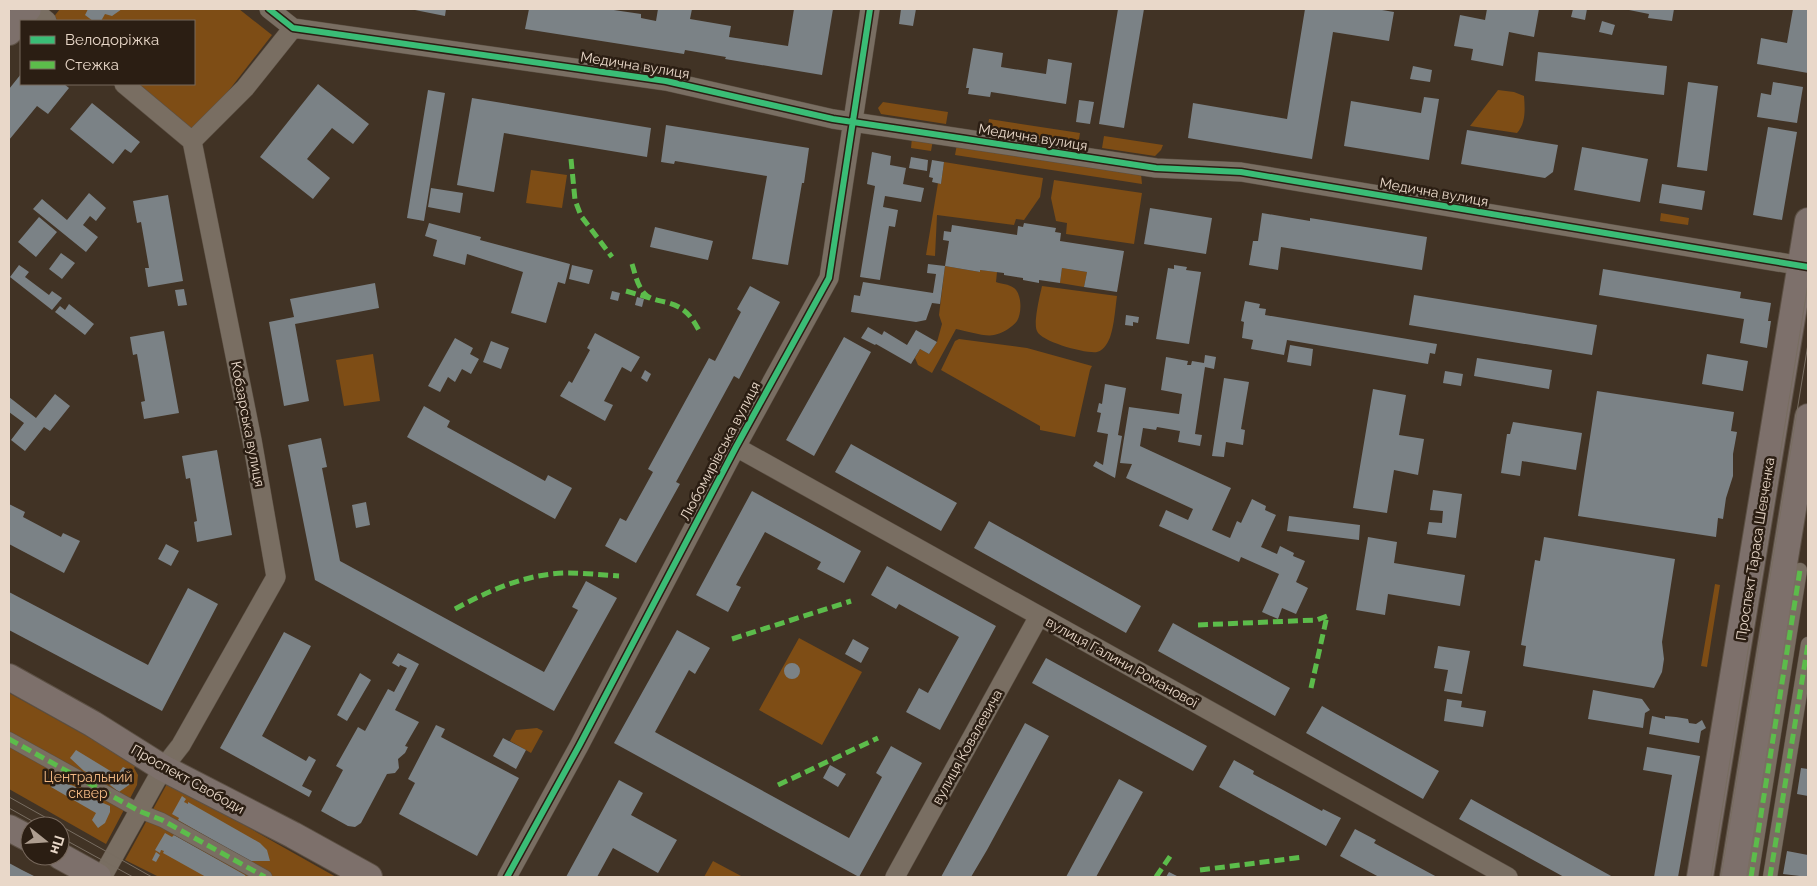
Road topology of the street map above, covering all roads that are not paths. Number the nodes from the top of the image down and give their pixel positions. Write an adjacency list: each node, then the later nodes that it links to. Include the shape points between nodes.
1 (30, 9): 4 (street); 6 (main road)
2 (269, 9): 5 (street)
3 (870, 9): 8 (street, Любомирівська вулиця)
4 (46, 20)
5 (293, 28): 8 (street, Медична вулиця, via 666,81); 9 (street, via 245,88)
6 (9, 32)
7 (125, 85): 9 (street)
8 (854, 122): 11 (street, Медична вулиця, via 1156,168 1241,172); 13 (street, Любомирівська вулиця, via 829,278)
9 (192, 142): 19 (street, Кобзарська вулиця, via 276,577 181,745)
10 (1808, 221): 11 (main road, Проспект Тараса Шевченка)
11 (1805, 266): 29 (main road, Проспект Тараса Шевченка)
12 (1808, 417): 30 (main road)
13 (736, 447): 15 (street, вулиця Галини Романової); 26 (street, Любомирівська вулиця)
14 (1800, 570): 31 (street)
15 (1039, 616): 27 (street, вулиця Ковалевича); 28 (street, вулиця Галини Романової)
16 (1808, 644): 32 (street)
17 (9, 677): 19 (main road, Проспект Свободи)
18 (9, 738): 20 (street)
19 (163, 768): 20 (street, Кобзарська вулиця); 25 (main road, Проспект Свободи)
20 (139, 811): 23 (street, Кобзарська вулиця); 24 (street, via 162,820)
21 (70, 862): 22 (main road)
22 (98, 877)
23 (102, 877)
24 (264, 877)
25 (369, 877)
26 (507, 877)
27 (895, 877)
28 (1508, 877)
29 (1700, 877)
30 (1733, 877)
31 (1751, 877)
32 (1770, 877)

